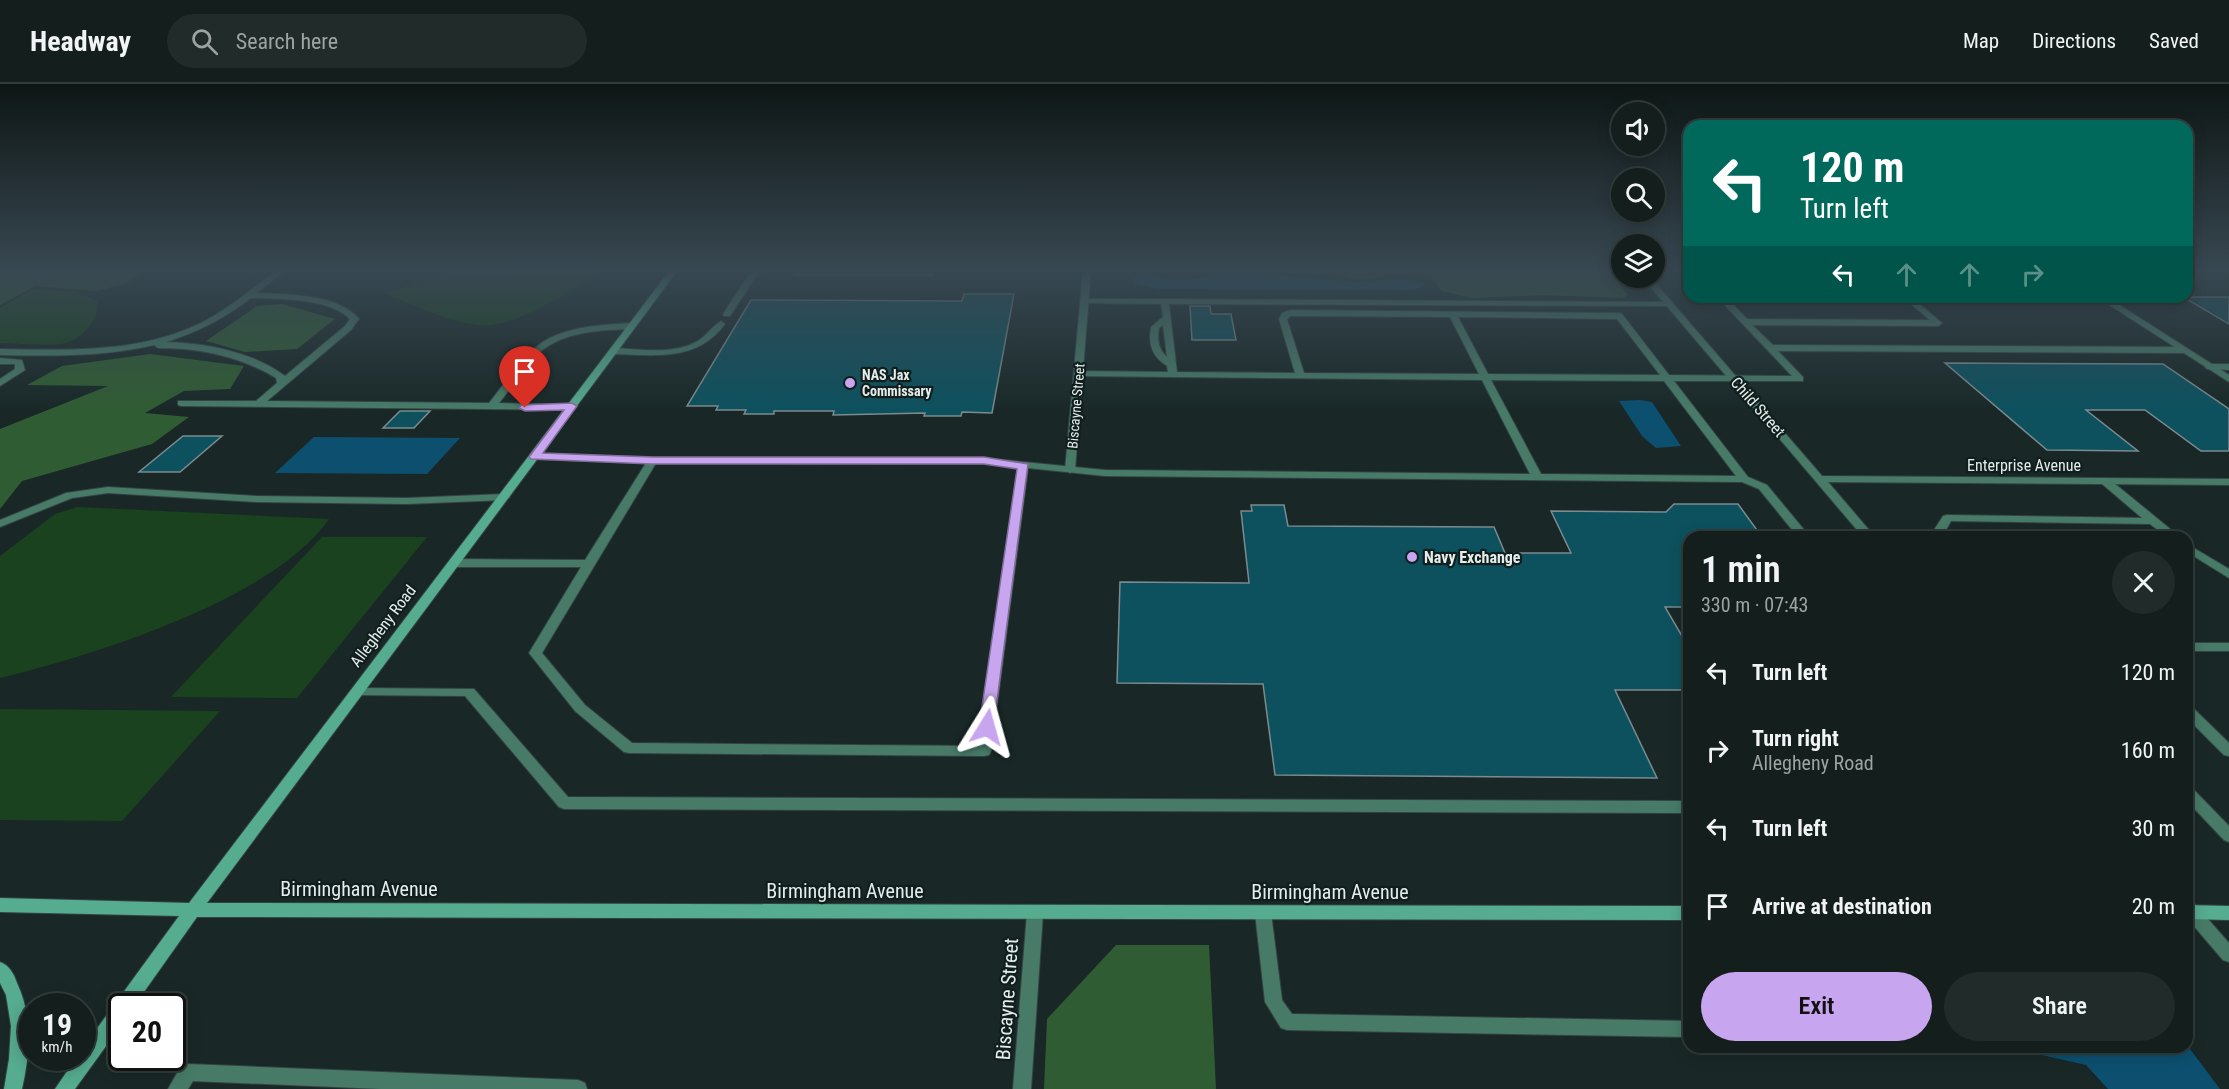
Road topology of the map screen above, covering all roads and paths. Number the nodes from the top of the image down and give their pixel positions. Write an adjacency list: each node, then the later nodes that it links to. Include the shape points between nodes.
1 (215, 317): 16 (street)
2 (353, 317): 34 (street, via 348,328)
3 (639, 317): 15 (main road, Allegheny Road)
4 (1084, 317): 27 (street, Biscayne Street)
5 (1284, 317): 29 (street)
6 (1454, 317): 30 (street)
7 (1620, 317): 31 (street)
8 (1681, 317): 32 (street, Child Street)
9 (1740, 317): 13 (street)
10 (1930, 317): 13 (street, via 1938,323)
11 (2132, 317): 20 (street)
12 (1167, 318): 24 (street); 24 (street, via 1155,327 1154,343 1155,351)
13 (1745, 322): 19 (street)
14 (721, 324): 21 (street, via 713,337 691,348)
15 (632, 326): 21 (main road, Allegheny Road); 39 (street, via 577,332 545,345)
16 (197, 328): 17 (street); 18 (street)
17 (136, 346): 18 (street); 22 (street, via 81,352)
18 (179, 346): 34 (street, via 256,362 280,377)
19 (1771, 348): 20 (street); 32 (street, via 1800,379)
20 (2183, 350): 25 (street)
21 (613, 351): 38 (main road, Allegheny Road)
22 (0, 352)
23 (0, 361): 35 (street, via 19,362 20,370)
24 (1171, 364): 28 (street)
25 (2210, 367): 26 (street); 33 (street)
26 (2229, 367)
27 (1079, 374): 28 (street); 43 (street, Biscayne Street)
28 (1173, 375): 29 (street)
29 (1300, 375): 30 (street)
30 (1484, 376): 31 (street); 44 (street)
31 (1666, 377): 32 (street); 45 (street)
32 (1732, 378): 46 (street, Child Street)
33 (2229, 379)
34 (281, 382): 37 (street)
35 (0, 383)
36 (181, 403): 37 (street)
37 (260, 403): 39 (street)
38 (572, 406): 39 (street); 40 (main road, Allegheny Road)
39 (491, 407)
40 (535, 457): 41 (street); 49 (main road, Allegheny Road)
41 (652, 460): 42 (street, via 984,461); 60 (street)
42 (1023, 466): 43 (street); 60 (street, via 984,751 629,748 580,708 535,653)
43 (1070, 470): 44 (street)
44 (1537, 477): 45 (street)
45 (1744, 479): 54 (street, via 1763,487)
46 (1819, 479): 47 (street, Enterprise Avenue); 55 (street, Child Street)
47 (2105, 481): 48 (street, Enterprise Avenue); 51 (street)
48 (2229, 482)
49 (505, 497): 50 (street, via 407,501 279,499 108,490 70,495); 59 (main road, Allegheny Road)
50 (22, 515): 52 (street); 53 (street)
51 (2153, 521): 56 (street, via 1947,518); 57 (street)
52 (0, 524)
53 (0, 530)
54 (1799, 531)
55 (1864, 531)
56 (1941, 531)
57 (2166, 531)
58 (2193, 550): 61 (street)
59 (455, 563): 60 (street); 64 (main road, Allegheny Road)
60 (589, 564)
61 (2229, 574)
62 (2193, 647): 63 (street)
63 (2229, 647)
64 (358, 692): 68 (street, via 469,692 564,802); 71 (main road, Allegheny Road)
65 (2193, 716): 66 (street)
66 (2229, 751)
67 (2193, 798): 69 (street)
68 (1683, 807)
69 (2229, 836)
70 (0, 905): 71 (main road, Birmingham Avenue)
71 (193, 909): 73 (main road, Birmingham Avenue); 80 (main road, Allegheny Road)
72 (2193, 910): 76 (main road)
73 (1035, 913): 74 (main road, Birmingham Avenue); 87 (street, Biscayne Street)
74 (1263, 913): 75 (main road, Birmingham Avenue); 82 (street, via 1274,1002 1287,1022)
75 (1683, 913)
76 (2229, 913)
77 (2193, 914): 78 (street)
78 (2229, 955)
79 (0, 969): 83 (main road, via 9,980 20,1019)
80 (134, 993)
81 (108, 1029): 84 (main road, Allegheny Road)
82 (1683, 1029)
83 (13, 1089)
84 (64, 1089)
85 (177, 1089): 86 (street, via 188,1072)
86 (578, 1089)
87 (1022, 1089)

